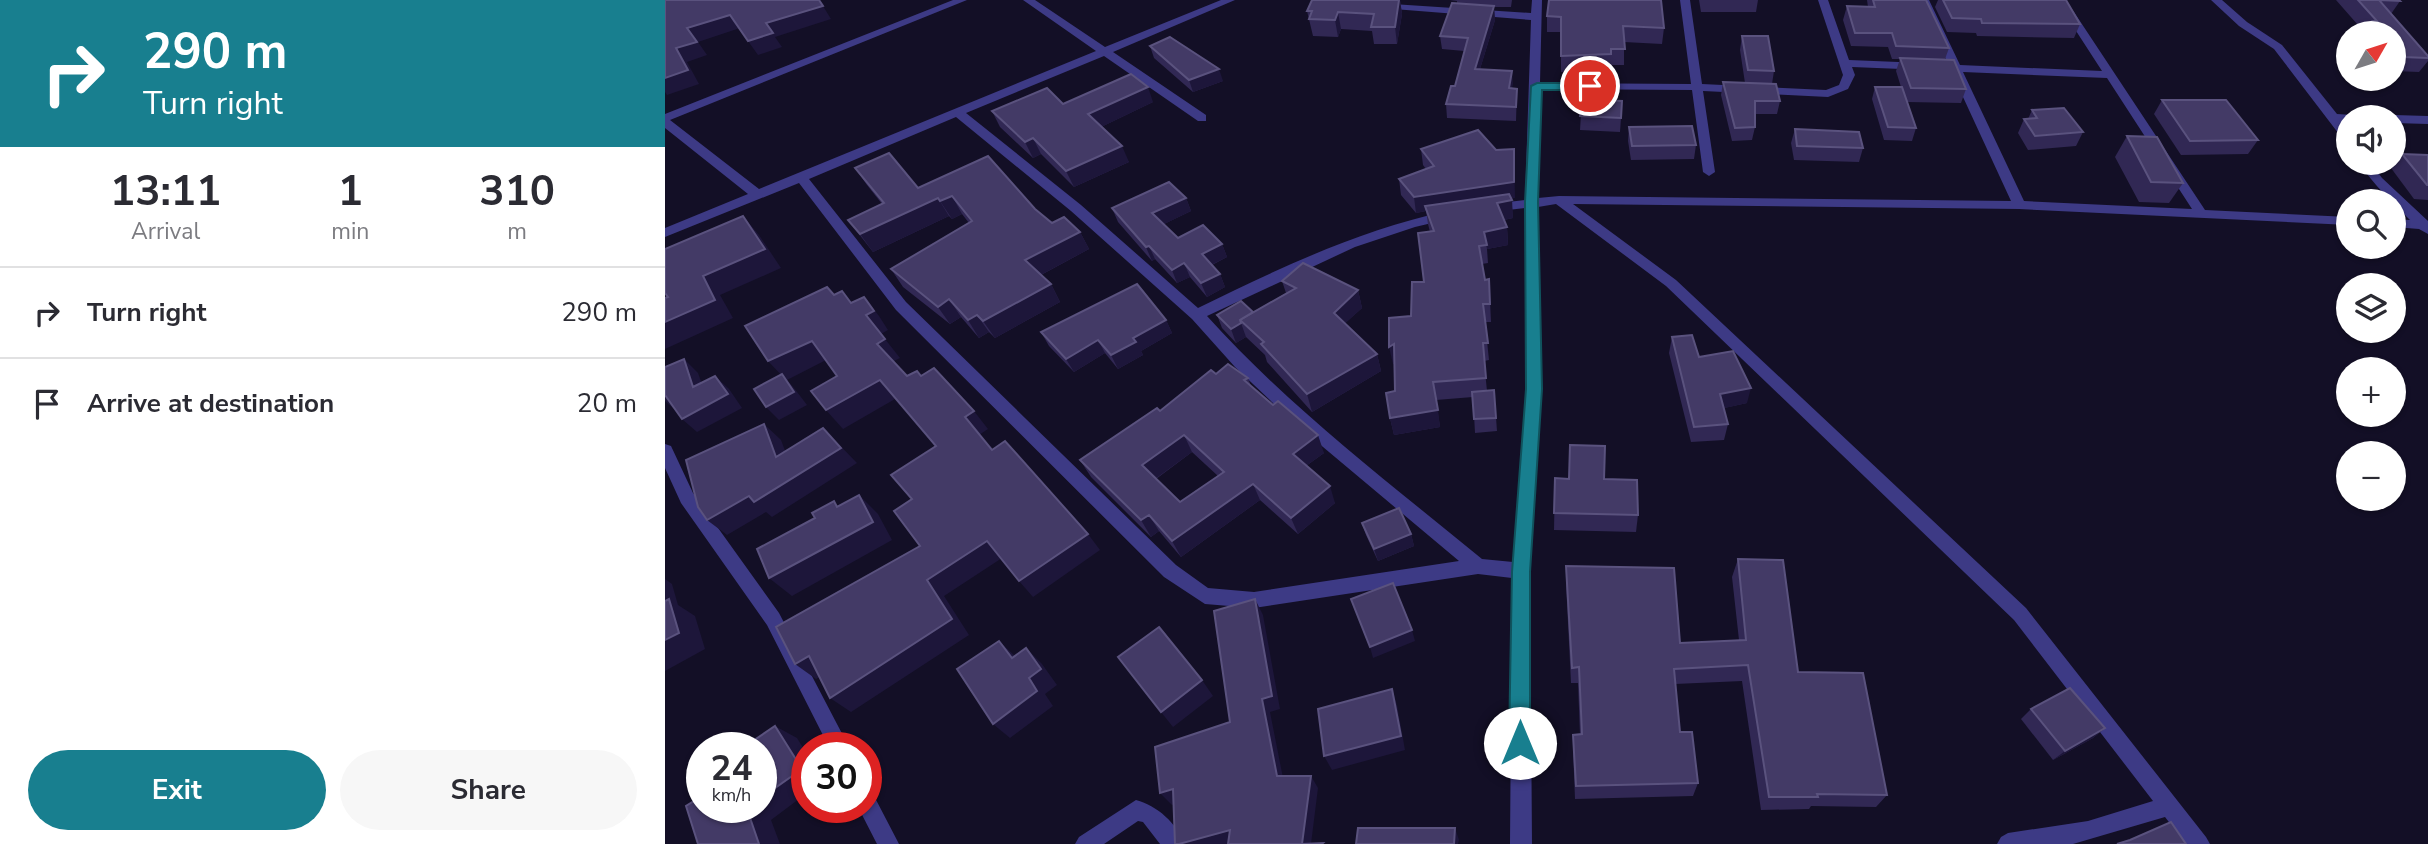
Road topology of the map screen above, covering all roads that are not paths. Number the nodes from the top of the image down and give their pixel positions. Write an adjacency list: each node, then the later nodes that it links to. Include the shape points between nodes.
1 (1028, 0): 12 (street)
2 (1230, 0): 12 (street)
3 (1537, 0): 11 (street)
4 (1685, 0): 17 (street)
5 (1822, 0): 13 (street)
6 (1924, 0): 14 (street)
7 (2061, 0): 15 (street)
8 (2216, 0): 19 (street, via 2278,47)
9 (957, 1): 23 (street)
10 (1373, 4): 11 (street)
11 (1537, 17): 16 (street)
12 (1107, 52): 18 (street); 21 (street)
13 (1843, 63): 14 (street); 17 (street, via 1849,75 1844,87 1828,94)
14 (1957, 67): 15 (street); 32 (street)
15 (2111, 75): 33 (street)
16 (1537, 86): 17 (street); 31 (street)
17 (1697, 87): 26 (street)
18 (956, 111): 28 (street); 38 (street)
19 (2333, 117): 20 (street); 25 (street)
20 (2336, 117)
21 (1202, 118)
22 (2406, 119): 24 (street)
23 (665, 120): 29 (street)
24 (2428, 120)
25 (2336, 121)
26 (1709, 172)
27 (2374, 175): 36 (street)
28 (800, 176): 29 (street); 40 (street, via 901,306 1170,571 1205,596 1254,600)
29 (757, 194): 37 (street)
30 (1559, 200): 31 (street); 32 (street); 43 (street, via 1671,283 2020,614)
31 (1531, 202): 38 (street, via 1391,226 1333,247); 41 (street, via 1534,389)
32 (2019, 205): 33 (street)
33 (2200, 212): 34 (street)
34 (2336, 219)
35 (2406, 224): 36 (street)
36 (2426, 227)
37 (665, 233)
38 (1197, 315): 40 (street, via 1240,363 1298,416)
39 (665, 451): 42 (street, via 687,498 773,619)
40 (1478, 566): 41 (street)
41 (1521, 572): 48 (street)
42 (831, 732)
43 (2169, 806): 49 (street, via 2088,831); 50 (street)
44 (877, 823): 45 (street)
45 (888, 844)
46 (1086, 844): 47 (street, via 1136,810 1149,814)
47 (1174, 844)
48 (1521, 844)
49 (2008, 844)
50 (2199, 844)

